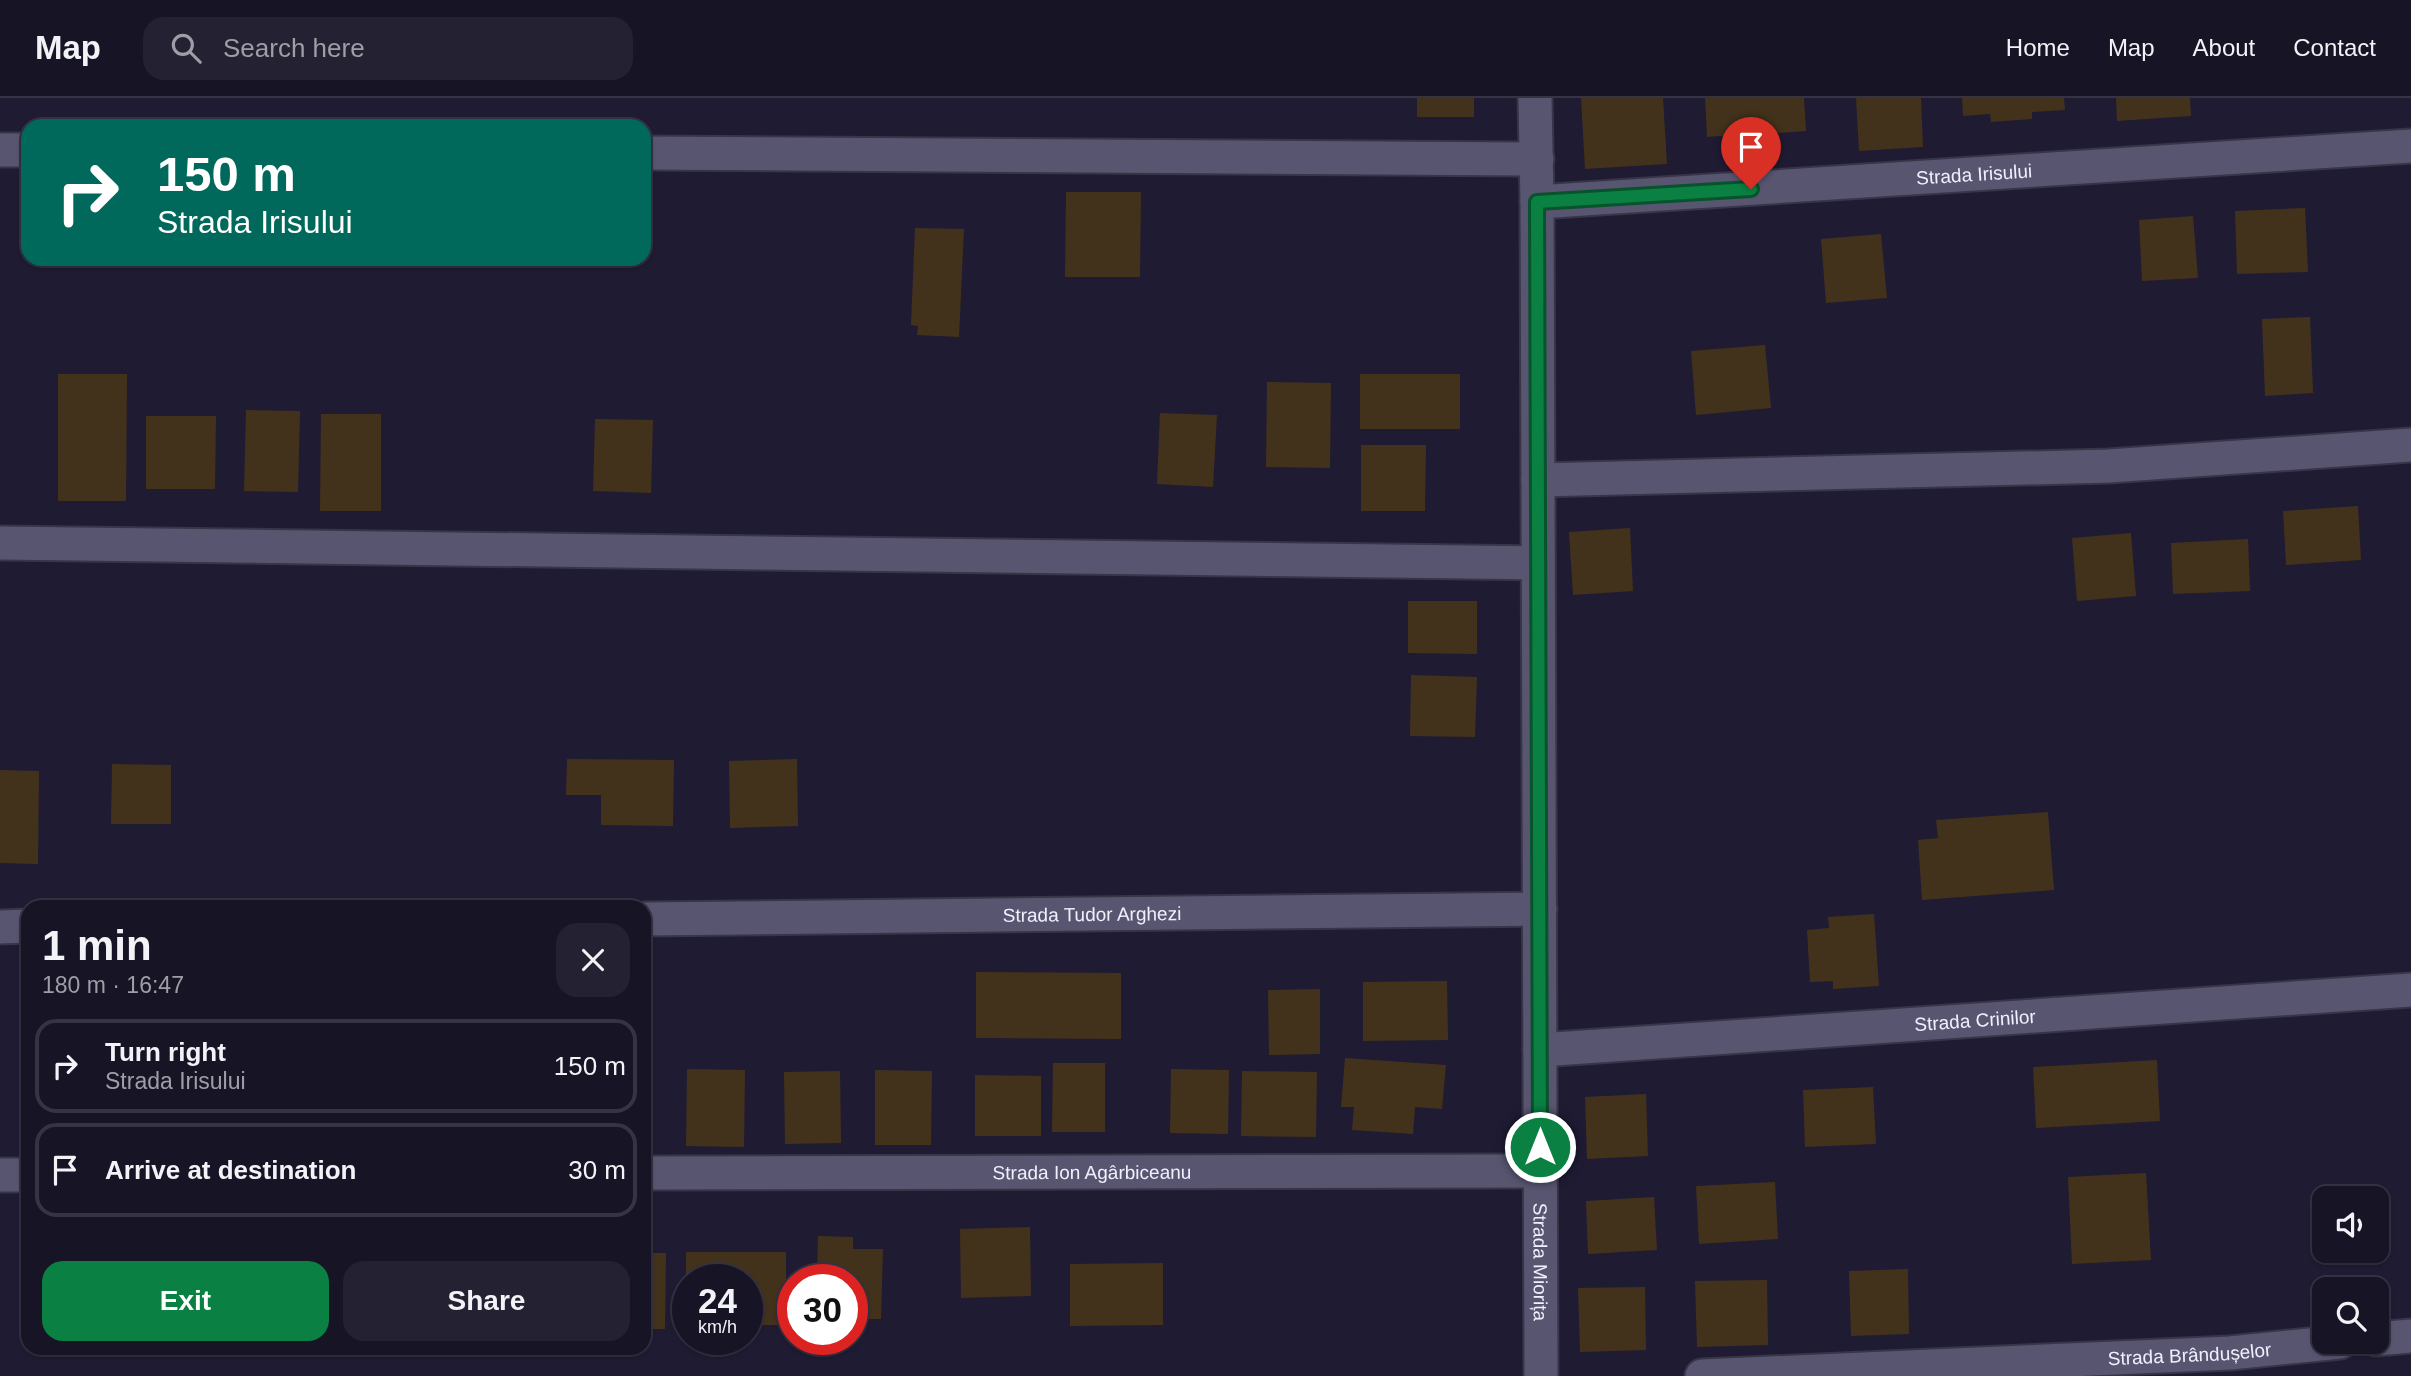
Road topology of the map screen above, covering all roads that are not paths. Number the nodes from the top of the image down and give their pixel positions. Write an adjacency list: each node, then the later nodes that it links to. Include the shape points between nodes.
1 (1535, 98): 6 (street, Strada Miorița)
2 (2411, 146): 7 (street, Strada Irisului)
3 (0, 149): 4 (street)
4 (21, 150)
5 (651, 153): 6 (street)
6 (1537, 159): 7 (street, Strada Miorița)
7 (1537, 202): 9 (street, Strada Miorița)
8 (2411, 446): 9 (street, via 2109,466)
9 (1538, 480): 11 (street, Strada Miorița)
10 (0, 543): 11 (street)
11 (1538, 564): 12 (street, Strada Miorița)
12 (1540, 909): 13 (street, Strada Tudor Arghezi); 17 (street, Strada Miorița)
13 (651, 919)
14 (21, 926): 15 (street)
15 (0, 927)
16 (2411, 990): 17 (street, Strada Crinilor)
17 (1540, 1050): 18 (street, Strada Miorița)
18 (1540, 1171): 19 (street, Strada Ion Agârbiceanu); 25 (street, Strada Miorița)
19 (651, 1173)
20 (0, 1175): 21 (street)
21 (21, 1175)
22 (2411, 1336): 23 (street)
23 (2389, 1338)
24 (2312, 1345): 26 (street, Strada Brândușelor, via 2230,1353)
25 (1541, 1376)
26 (1702, 1376)

